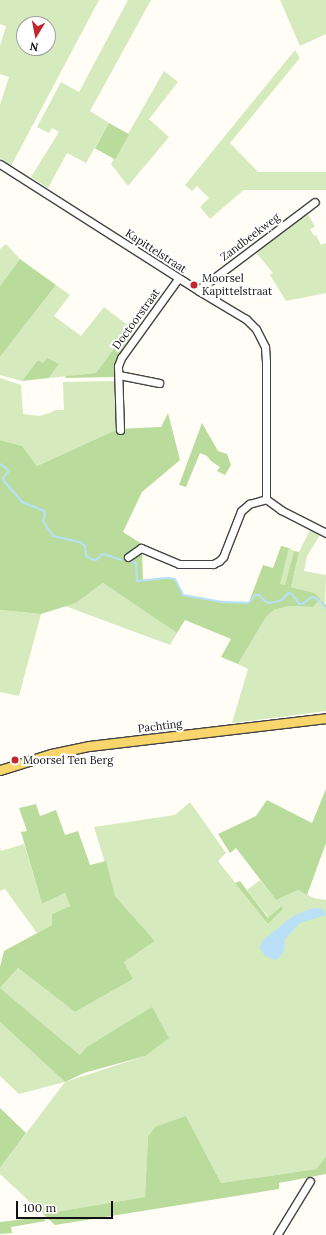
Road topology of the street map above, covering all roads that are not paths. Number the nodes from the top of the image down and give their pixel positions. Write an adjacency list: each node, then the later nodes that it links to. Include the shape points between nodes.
1 (0, 164): 3 (street, Kapittelstraat)
2 (315, 202): 4 (street, Zandbeekweg)
3 (178, 279): 4 (street, Kapittelstraat); 5 (street, Doctoorstraat, via 121,358)
4 (198, 292): 8 (street, Kapittelstraat, via 246,319 256,329 265,347)
5 (119, 374): 6 (street); 7 (street, Doctoorstraat)
6 (159, 383)
7 (120, 430)
8 (266, 499): 9 (street, via 281,510); 10 (street, via 249,504 241,511 223,557 213,564 179,564 141,548)
9 (326, 533)
10 (128, 557)
11 (326, 718): 12 (main road, Pachting, via 89,746 51,754)
12 (0, 770)
13 (310, 1181): 14 (street)
14 (277, 1235)

